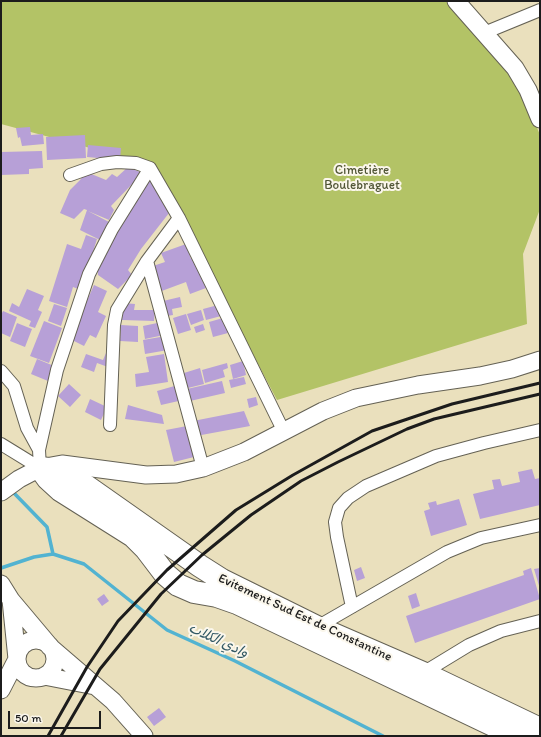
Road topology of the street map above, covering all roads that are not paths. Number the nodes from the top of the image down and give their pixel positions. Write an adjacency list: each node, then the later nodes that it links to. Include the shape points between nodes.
1 (456, 1): 3 (street)
2 (540, 10): 3 (street)
3 (484, 33): 4 (street, via 515,68)
4 (540, 119)
5 (150, 168): 6 (street, via 136,163 116,162 101,164); 7 (street); 15 (street, via 124,207 92,269 57,370)
6 (70, 175)
7 (179, 218): 8 (street); 13 (street)
8 (147, 261): 11 (street, via 120,303 115,317); 16 (street)
9 (540, 360): 13 (street, via 480,376 410,386 356,398 323,411)
10 (1, 371): 15 (street, via 14,386)
11 (110, 425)
12 (540, 430): 21 (street, via 436,456 366,486 348,498 339,508 335,522)
13 (284, 432): 16 (street, via 244,452)
14 (1, 444): 15 (street)
15 (39, 459): 16 (street, via 52,465 73,464 146,475 176,474); 17 (street); 23 (highway, Evitement Sud Est de Constantine, via 72,476 222,580); 33 (highway, Evitement Sud Est de Constantine, via 57,488 142,543 164,574 178,585 194,592 237,603)
16 (203, 468)
17 (1, 492)
18 (540, 525): 21 (street, via 481,538 448,552)
19 (1, 584): 20 (street)
20 (11, 600): 24 (street); 25 (street)
21 (352, 607): 23 (street)
22 (540, 621): 26 (street, via 502,631 469,645)
23 (317, 627): 26 (highway, Evitement Sud Est de Constantine)
24 (48, 645): 25 (street, via 39,640 26,643 18,653); 27 (street, via 53,651 54,663 52,669); 28 (street)
25 (17, 660): 27 (street, via 22,672 31,677); 29 (street)
26 (423, 673): 31 (highway, Evitement Sud Est de Constantine)
27 (41, 677): 28 (street); 30 (street)
28 (97, 686): 32 (street)
29 (1, 690)
30 (1, 694)
31 (540, 729)
32 (144, 736)
33 (516, 736)

